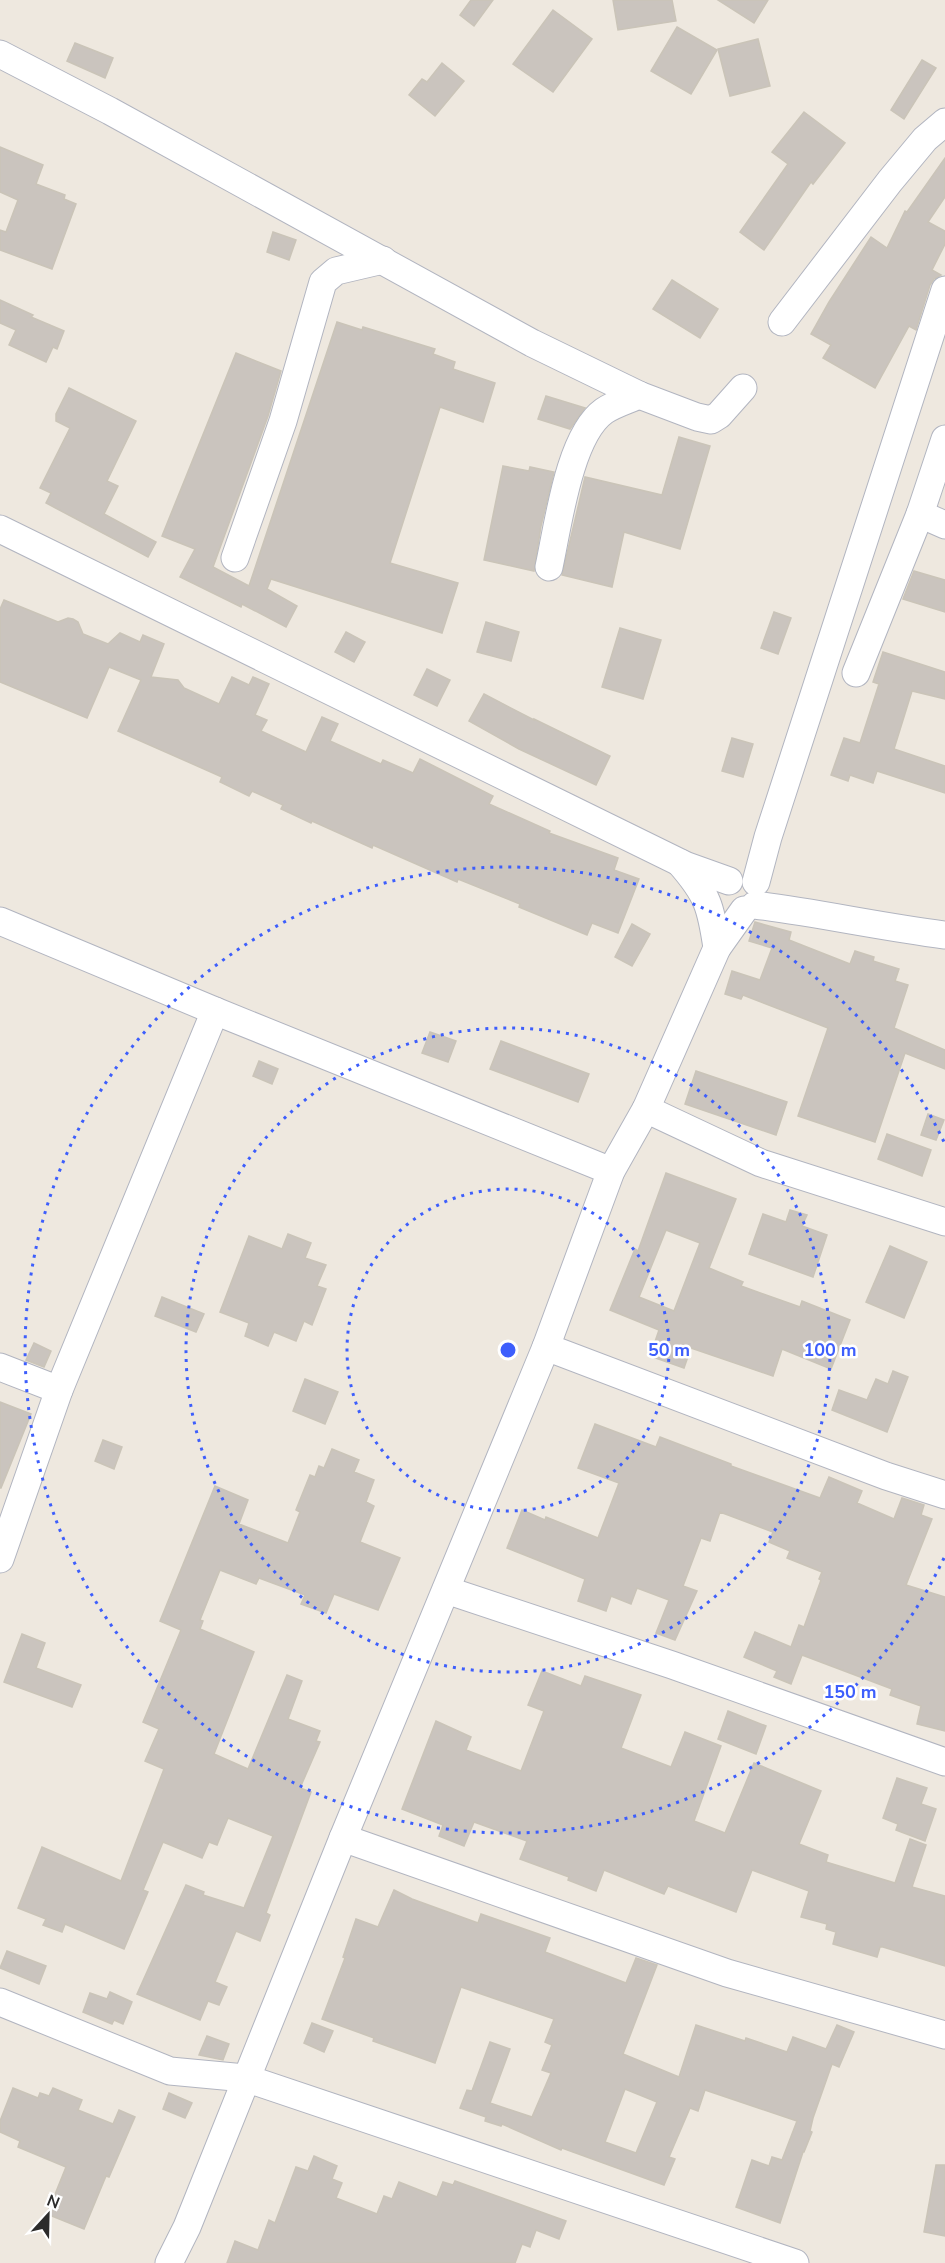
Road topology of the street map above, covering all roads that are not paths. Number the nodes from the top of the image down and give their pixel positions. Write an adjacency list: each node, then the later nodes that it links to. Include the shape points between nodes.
1 (0, 54): 3 (street)
2 (945, 122): 5 (street, via 925,139 890,181)
3 (382, 260): 7 (street, via 532,343); 12 (street, via 336,271 323,282 283,421)
4 (945, 290): 16 (street, via 768,837)
5 (782, 322)
6 (743, 388): 7 (street, via 711,420)
7 (639, 395): 13 (street, via 604,411 586,430 572,463)
8 (945, 439): 9 (street)
9 (920, 514): 10 (street); 14 (street)
10 (945, 525)
11 (0, 529): 15 (street)
12 (235, 558)
13 (549, 567)
14 (856, 673)
15 (683, 864): 16 (street); 19 (street, via 710,905)
16 (743, 893): 18 (street, via 791,909); 19 (street)
17 (0, 921): 20 (street)
18 (945, 935)
19 (718, 946): 21 (street)
20 (215, 1011): 22 (street); 26 (street)
21 (646, 1109): 22 (street); 23 (street, via 761,1163)
22 (611, 1171): 24 (street)
23 (945, 1222)
24 (546, 1347): 27 (street); 29 (street)
25 (0, 1367): 26 (street)
26 (59, 1390): 28 (street)
27 (945, 1496)
28 (0, 1559)
29 (446, 1590): 30 (street); 31 (street)
30 (945, 1762)
31 (343, 1838): 33 (street, via 727,1972); 34 (street)
32 (0, 2002): 34 (street, via 170,2071)
33 (945, 2035)
34 (245, 2078): 35 (street); 36 (street)
35 (169, 2263)
36 (795, 2263)

